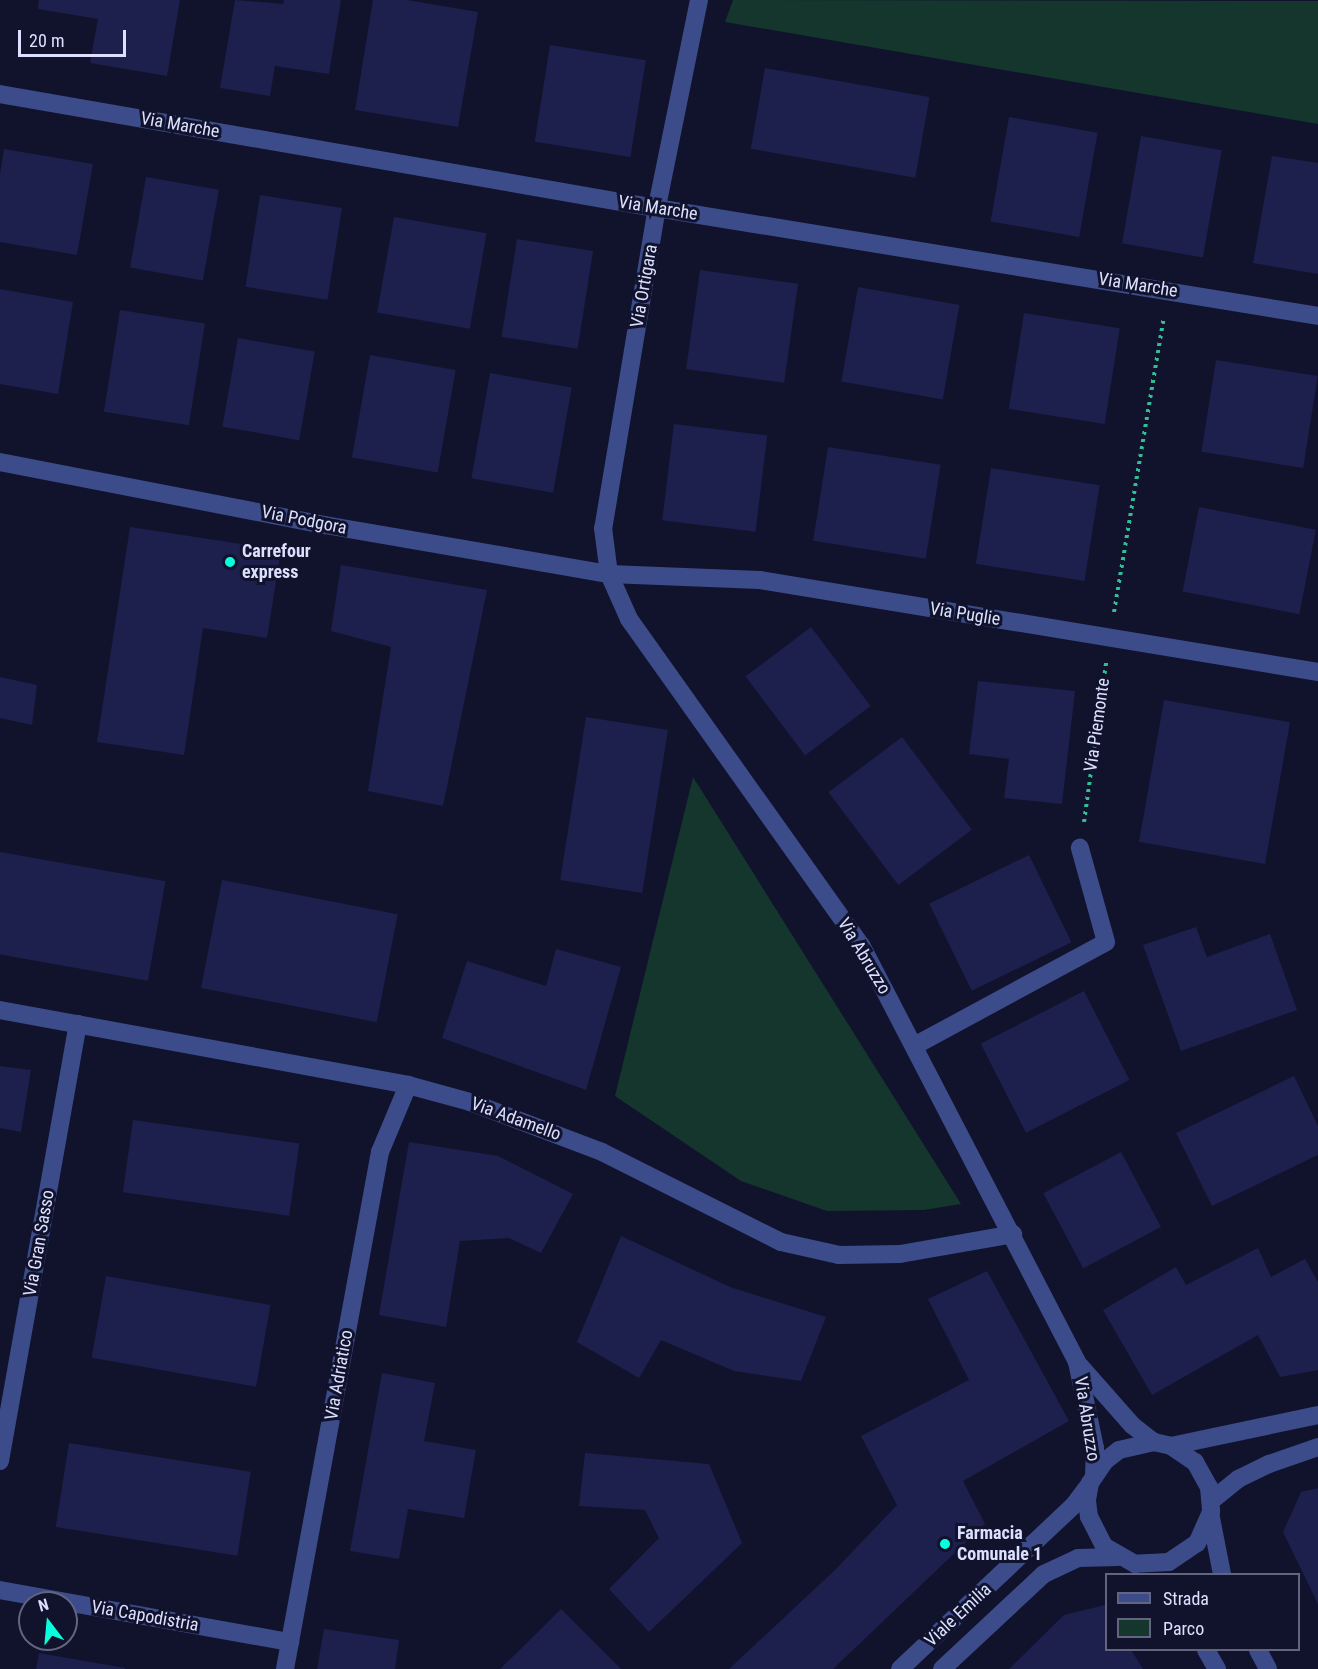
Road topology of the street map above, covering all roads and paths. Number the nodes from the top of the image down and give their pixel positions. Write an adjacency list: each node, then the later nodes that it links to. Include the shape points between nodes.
1 (699, 0): 3 (street, Via Ortigara)
2 (0, 94): 3 (street, Via Marche)
3 (657, 207): 4 (street, Via Marche); 7 (street, Via Ortigara, via 603,528)
4 (1168, 290): 5 (street, Via Marche); 8 (path, Via Piemonte)
5 (1318, 316)
6 (0, 462): 7 (street, Via Podgora, via 325,525)
7 (609, 574): 8 (street, Via Puglie, via 760,580); 13 (street, Via Abruzzo, via 629,619 861,945)
8 (1109, 638): 9 (street, Via Puglie); 10 (path, Via Piemonte)
9 (1318, 672)
10 (1080, 848): 13 (street, via 1106,942)
11 (0, 1010): 12 (street, Via Adamello)
12 (78, 1024): 14 (street, Via Adamello); 20 (street, Via Gran Sasso)
13 (914, 1046): 15 (street, Via Abruzzo)
14 (408, 1085): 15 (street, Via Adamello, via 470,1102 602,1152 781,1242 839,1255 900,1254); 27 (street, Via Adriatico, via 380,1152)
15 (1013, 1234): 16 (street, Via Abruzzo)
16 (1077, 1362): 18 (street, Via Abruzzo, via 1132,1425); 21 (street, Via Abruzzo, via 1095,1448)
17 (1318, 1415): 18 (street, Viale Emilia)
18 (1163, 1444): 21 (street, Viale Emilia, via 1119,1449); 22 (street, via 1195,1462 1203,1474)
19 (1318, 1448): 22 (street, Viale Emilia, via 1238,1479)
20 (0, 1461)
21 (1092, 1480): 23 (street, Viale Emilia, via 1089,1517 1104,1546); 31 (street, Viale Emilia, via 1074,1505)
22 (1211, 1507): 24 (street, Viale Emilia, via 1197,1543 1184,1555); 25 (street)
23 (1118, 1557): 24 (street, Viale Emilia); 32 (street, Viale Emilia, via 1078,1558 1044,1574)
24 (1141, 1569)
25 (1222, 1573)
26 (0, 1590): 27 (street, Via Capodistria)
27 (290, 1642): 30 (street, Via Adriatico)
28 (1207, 1651): 33 (street)
29 (1259, 1651): 34 (street)
30 (285, 1669)
31 (900, 1669)
32 (942, 1669)
33 (1217, 1669)
34 (1268, 1669)

